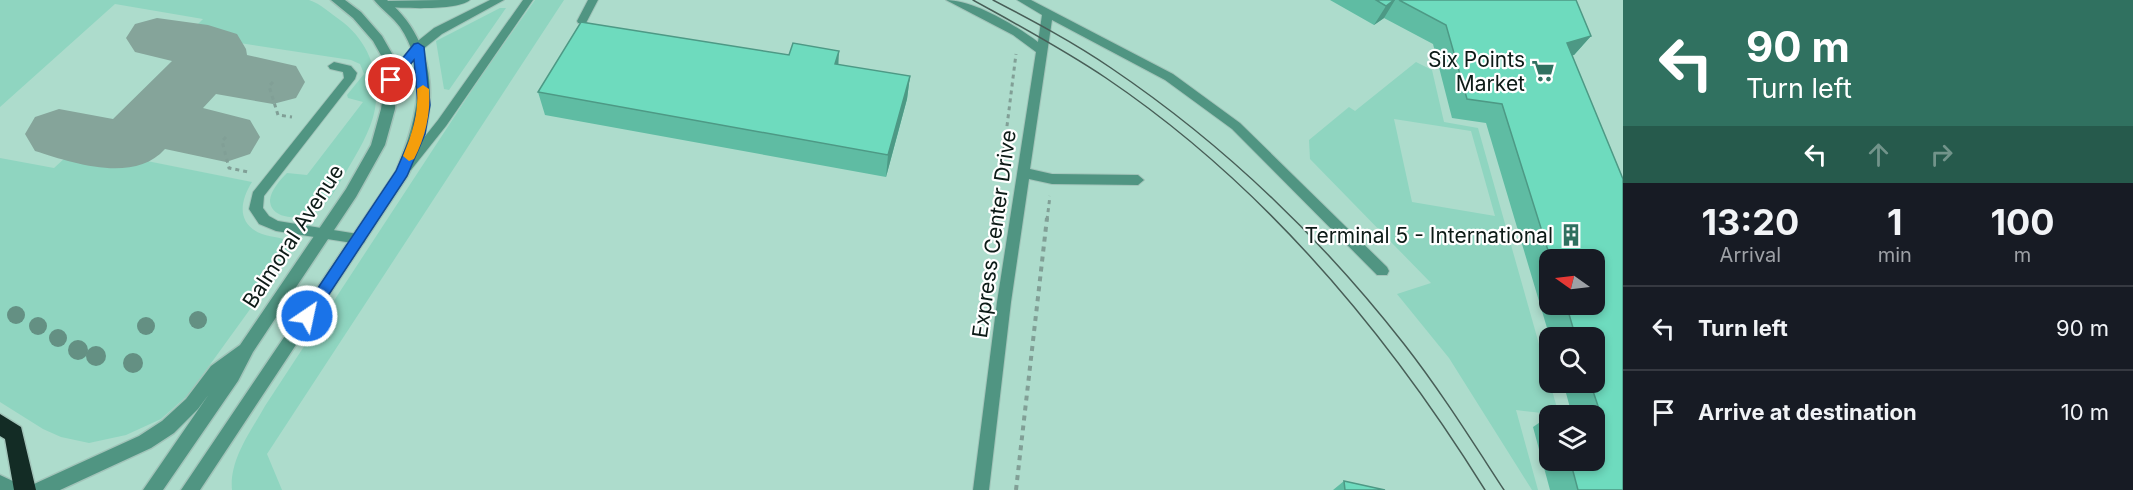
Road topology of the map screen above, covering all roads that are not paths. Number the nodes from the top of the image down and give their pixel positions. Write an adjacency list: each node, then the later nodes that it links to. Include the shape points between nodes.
1 (337, 0): 14 (street, Balmoral Avenue, via 378,39 388,57)
2 (465, 0): 8 (lane, via 430,5)
3 (499, 0): 11 (lane, via 438,31)
4 (528, 0): 15 (lane)
5 (593, 0): 10 (lane)
6 (951, 0): 12 (lane, via 1017,32)
7 (1022, 0): 9 (lane)
8 (383, 2): 11 (street, via 410,29)
9 (1048, 13): 12 (lane, Express Center Drive); 20 (lane, via 1169,77 1236,126)
10 (582, 21)
11 (418, 47): 14 (lane); 15 (street, via 424,105 418,134)
12 (1041, 50): 16 (lane, Express Center Drive)
13 (334, 66): 18 (lane, via 347,69 351,73 349,79 258,195 256,209 264,220 276,226)
14 (391, 80): 18 (street, Balmoral Avenue, via 378,146)
15 (402, 173): 19 (street)
16 (1025, 173): 17 (lane, via 1052,179); 29 (lane, Express Center Drive, via 1004,302)
17 (1138, 180)
18 (324, 233): 19 (lane); 21 (street, Balmoral Avenue)
19 (359, 238): 28 (street)
20 (1382, 271)
21 (247, 347): 26 (street, via 217,371 168,427 135,447); 27 (street, Balmoral Avenue, via 232,376)
22 (0, 424): 25 (highway, via 14,434)
23 (0, 484): 24 (street)
24 (14, 490)
25 (26, 490)
26 (40, 490)
27 (152, 490)
28 (190, 490)
29 (981, 490)

